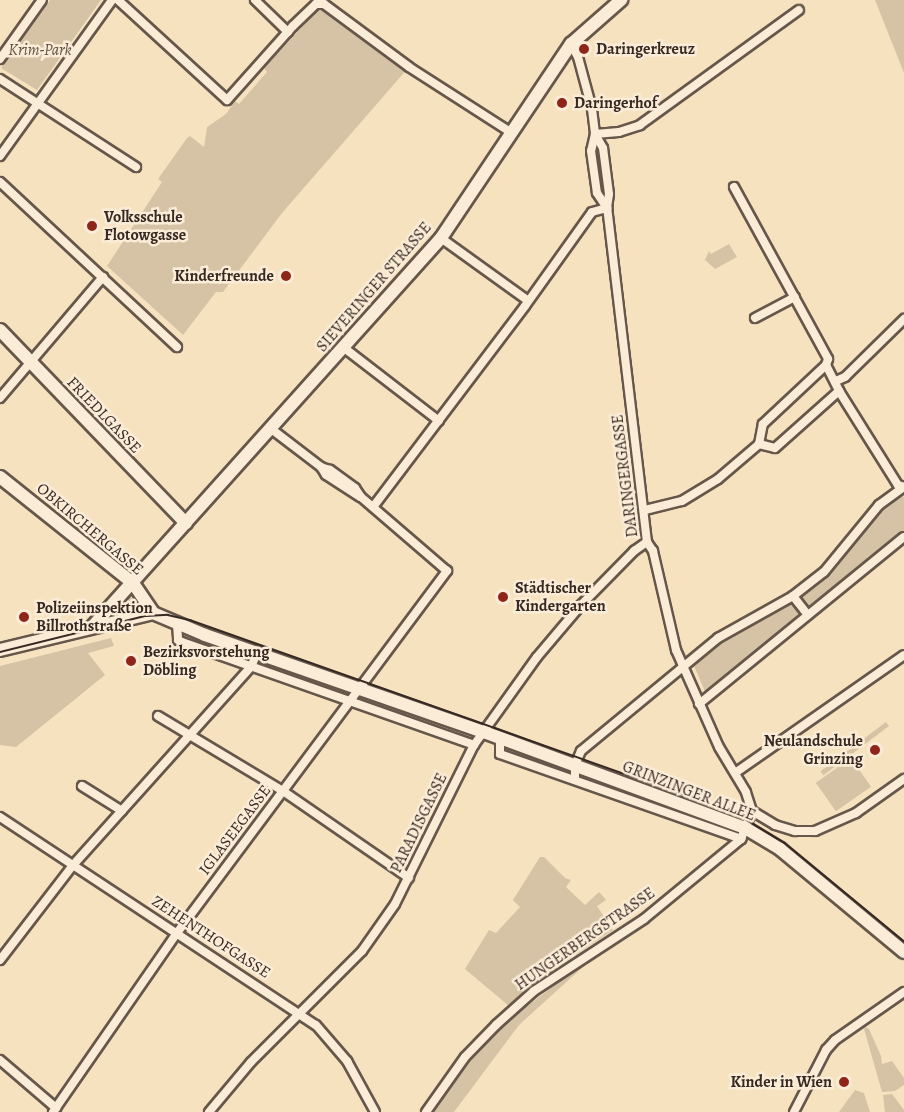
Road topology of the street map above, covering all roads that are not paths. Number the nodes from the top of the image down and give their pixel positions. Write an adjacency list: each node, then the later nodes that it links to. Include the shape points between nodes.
1 (42, 0): 10 (street)
2 (112, 0): 12 (street)
3 (118, 0): 8 (street, via 227,100)
4 (255, 0): 8 (street)
5 (621, 0): 9 (street, SIEVERINGER STRASSE)
6 (326, 2): 8 (street, via 316,4); 13 (street, via 409,67)
7 (799, 10): 14 (street, via 640,124)
8 (288, 32)
9 (570, 44): 13 (street, SIEVERINGER STRASSE); 14 (street, DARINGERGASSE, via 584,77)
10 (0, 59)
11 (0, 79): 12 (street)
12 (38, 103): 15 (street); 16 (street)
13 (512, 133): 20 (street, SIEVERINGER STRASSE)
14 (595, 135): 19 (street, DARINGERGASSE, via 591,151 597,193)
15 (0, 156)
16 (136, 167)
17 (0, 182): 21 (street)
18 (734, 187): 22 (street)
19 (607, 208): 23 (street, via 592,212); 40 (street, DARINGERGASSE)
20 (441, 238): 23 (street); 28 (street, SIEVERINGER STRASSE)
21 (103, 277): 27 (street); 29 (street)
22 (795, 297): 24 (street); 30 (street, via 828,358)
23 (527, 300): 34 (street)
24 (756, 318)
25 (904, 319): 31 (street)
26 (0, 330): 29 (street, FRIEDLGASSE)
27 (177, 346)
28 (343, 346): 34 (street); 35 (street, SIEVERINGER STRASSE)
29 (31, 363): 33 (street); 41 (street, FRIEDLGASSE)
30 (826, 365): 31 (street); 36 (street, via 763,424)
31 (836, 381): 32 (street)
32 (839, 391): 36 (street, via 775,448); 38 (street, via 898,485)
33 (0, 398)
34 (439, 421): 39 (street)
35 (270, 428): 39 (street, via 326,475); 41 (street, SIEVERINGER STRASSE)
36 (759, 444): 40 (street, via 694,496)
37 (0, 477): 44 (street, OBKIRCHERGASSE)
38 (904, 487): 45 (street, via 879,506 824,572)
39 (373, 507): 55 (street, IGLASEEGASSE, via 447,571)
40 (645, 510): 43 (street, DARINGERGASSE)
41 (186, 523): 44 (street, SIEVERINGER STRASSE)
42 (904, 537): 47 (street)
43 (647, 542): 53 (street, DARINGERGASSE, via 653,551); 59 (street, PARADISGASSE, via 634,550 581,605 537,657)
44 (133, 583): 46 (street, OBKIRCHERGASSE); 49 (street, SIEVERINGER STRASSE)
45 (793, 596): 47 (street); 53 (street, via 718,638)
46 (153, 613): 48 (street, GRINZINGER ALLEE); 49 (street)
47 (808, 615): 57 (street)
48 (177, 624): 51 (street, GRINZINGER ALLEE); 54 (street, via 178,640)
49 (91, 628): 50 (street)
50 (0, 650)
51 (257, 653): 54 (street); 55 (street, GRINZINGER ALLEE)
52 (904, 655): 64 (street)
53 (683, 665): 57 (street, DARINGERGASSE); 63 (street, via 581,751)
54 (251, 667): 56 (street); 60 (street)
55 (359, 689): 56 (street, IGLASEEGASSE); 59 (street, GRINZINGER ALLEE)
56 (350, 701): 62 (street); 68 (street, IGLASEEGASSE)
57 (699, 704): 64 (street, DARINGERGASSE, via 718,747)
58 (158, 716): 60 (street)
59 (484, 732): 61 (street, GRINZINGER ALLEE); 62 (street, PARADISGASSE)
60 (191, 735): 68 (street); 69 (street)
61 (500, 738): 63 (street, GRINZINGER ALLEE); 66 (street, GRINZINGER ALLEE, via 500,754)
62 (474, 745): 74 (street, PARADISGASSE)
63 (575, 765): 66 (street); 72 (street, GRINZINGER ALLEE)
64 (735, 773): 70 (street, DARINGERGASSE)
65 (904, 779): 70 (street, via 856,813 815,831 775,825)
66 (575, 780): 72 (street, GRINZINGER ALLEE)
67 (82, 786): 69 (street)
68 (283, 791): 74 (street); 75 (street, IGLASEEGASSE)
69 (122, 811): 73 (street)
70 (752, 811): 72 (street)
71 (0, 817): 73 (street, ZEHENTHOFGASSE)
72 (744, 834): 76 (street, GRINZINGER ALLEE, via 780,849); 84 (street, HUNGERBERGSTRASSE, via 644,919 534,991 465,1057)
73 (74, 864): 75 (street, ZEHENTHOFGASSE); 77 (street)
74 (409, 878): 79 (street, PARADISGASSE, via 362,951)
75 (177, 933): 79 (street, ZEHENTHOFGASSE); 81 (street, IGLASEEGASSE)
76 (904, 952)
77 (0, 960)
78 (904, 992): 85 (street, via 835,1040)
79 (299, 1012): 82 (street, PARADISGASSE); 83 (street, ZEHENTHOFGASSE, via 338,1048)
80 (0, 1060): 81 (street)
81 (54, 1110)
82 (209, 1112)
83 (375, 1112)
84 (426, 1112)
85 (794, 1112)

